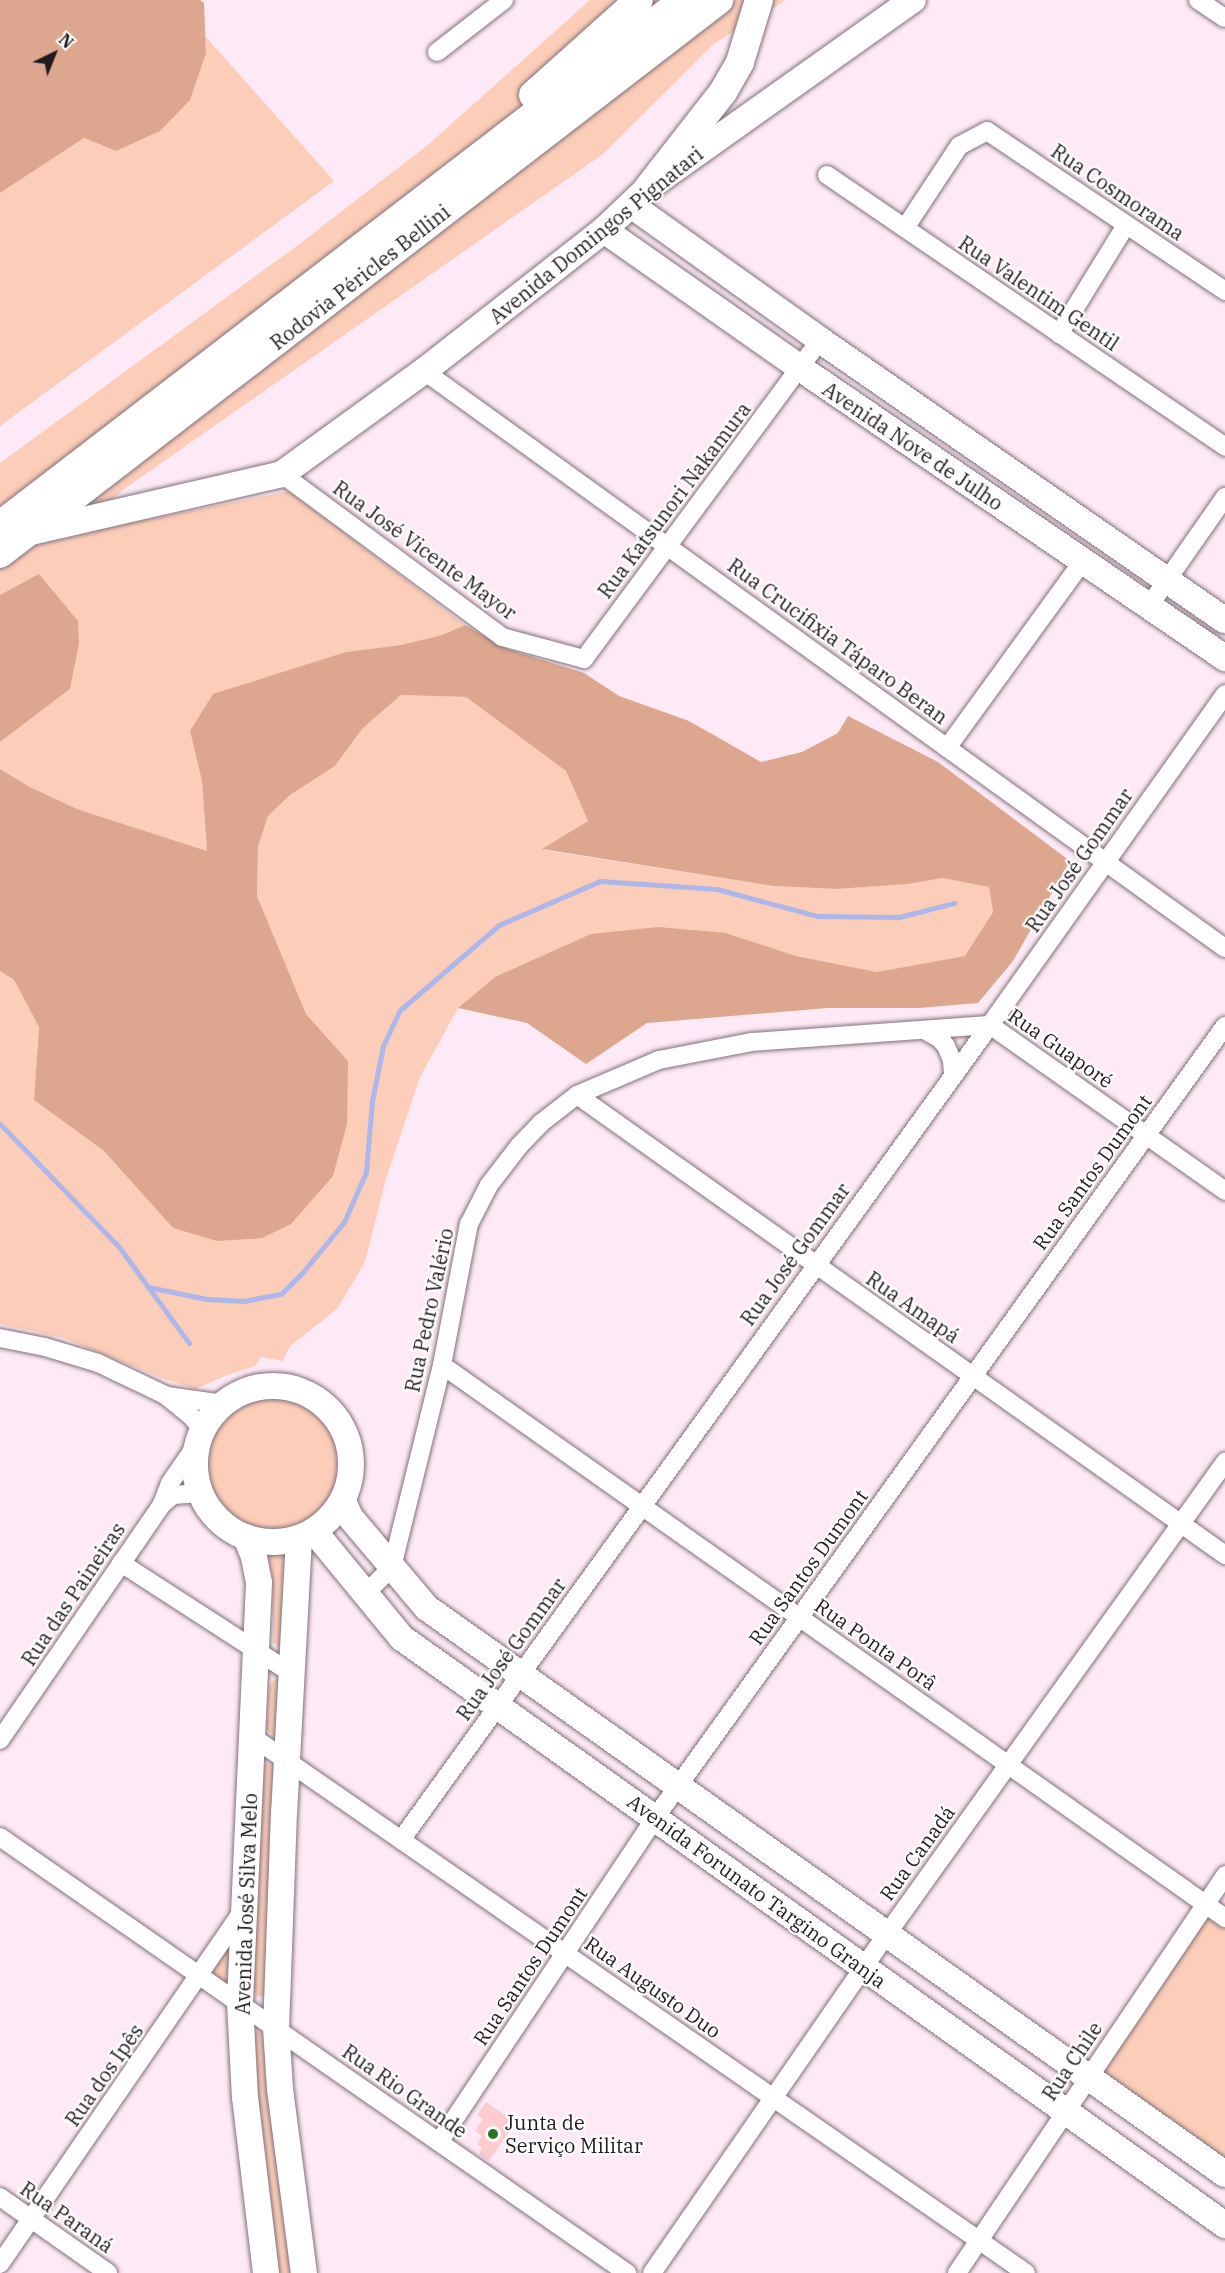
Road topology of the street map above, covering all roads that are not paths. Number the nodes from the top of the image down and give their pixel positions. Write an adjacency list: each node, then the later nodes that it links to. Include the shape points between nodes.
1 (504, 0): 9 (street)
2 (639, 0): 15 (main road)
3 (683, 0): 15 (main road, Rodovia Péricles Bellini)
4 (719, 0): 25 (main road, Rodovia Péricles Bellini)
5 (759, 0): 11 (main road, via 741,62 723,92)
6 (913, 0): 11 (street, Avenida Domingos Pignatari)
7 (1198, 0): 8 (street)
8 (1225, 18)
9 (437, 51)
10 (827, 175): 13 (street, Rua Valentim Gentil)
11 (640, 197): 14 (street, Avenida Domingos Pignatari); 18 (street, Avenida Nove de Julho)
12 (1126, 225): 13 (street, Rua Cosmorama, via 987,131 959,146); 16 (street, Rua Cosmorama); 17 (street)
13 (904, 228): 17 (street, Rua Valentim Gentil)
14 (604, 230): 19 (street, Avenida Nove de Julho); 20 (street, Avenida Domingos Pignatari)
15 (358, 252): 24 (main road, Rodovia Péricles Bellini)
16 (1225, 291)
17 (1059, 334): 21 (street, Rua Valentim Gentil)
18 (820, 340): 19 (street, Rua Katsunori Nakamura); 29 (street, Avenida Nove de Julho)
19 (800, 368): 26 (street, Rua Katsunori Nakamura); 28 (street, Avenida Nove de Julho)
20 (424, 371): 22 (street, Avenida Domingos Pignatari); 26 (street, Rua Crucifixia Táparo Beran)
21 (1225, 447)
22 (282, 474): 25 (street); 33 (street, Rua José Vicente Mayor, via 502,637)
23 (1225, 497): 29 (street)
24 (0, 525)
25 (27, 533): 27 (main road, Rodovia Péricles Bellini)
26 (668, 547): 33 (street, Rua Katsunori Nakamura); 35 (street, Rua Crucifixia Táparo Beran)
27 (0, 554)
28 (1083, 561): 30 (street, Avenida Nove de Julho); 35 (street)
29 (1167, 580): 30 (street); 31 (street, Avenida Nove de Julho)
30 (1149, 606): 32 (street, Avenida Nove de Julho)
31 (1225, 620)
32 (1225, 658)
33 (584, 659)
34 (1225, 694): 36 (street, Rua José Gommar)
35 (947, 748): 36 (street, Rua Crucifixia Táparo Beran)
36 (1105, 861): 37 (street, Rua Crucifixia Táparo Beran); 38 (street, Rua José Gommar)
37 (1225, 948)
38 (990, 1025): 40 (street, Rua Pedro Valério); 41 (street, Rua José Gommar); 43 (street, Rua Guaporé)
39 (1225, 1026): 43 (street, Rua Santos Dumont)
40 (924, 1030): 41 (street, via 946,1046); 42 (street, Rua Pedro Valério, via 752,1042 659,1060)
41 (953, 1075): 45 (street, Rua José Gommar)
42 (577, 1095): 45 (street, Rua Amapá); 47 (street, Rua Pedro Valério, via 519,1146 489,1185 469,1224)
43 (1146, 1136): 44 (street, Rua Guaporé); 48 (street, Rua Santos Dumont)
44 (1225, 1191)
45 (815, 1265): 48 (street, Rua Amapá); 56 (street, Rua José Gommar)
46 (0, 1338): 49 (street, via 98,1363)
47 (442, 1365): 56 (street, Rua Ponta Porâ); 62 (street, Rua Pedro Valério)
48 (973, 1377): 57 (street, Rua Amapá); 64 (street, Rua Santos Dumont)
49 (165, 1395): 50 (street); 51 (street, via 191,1416)
50 (223, 1404): 51 (street); 54 (street, via 243,1392 266,1386 290,1388 331,1411 344,1431 351,1454 350,1478)
51 (201, 1436): 53 (street, via 195,1459); 55 (street, Rua das Paineiras, via 170,1483)
52 (1225, 1462): 57 (street, Rua Canadá)
53 (201, 1493): 55 (street, via 173,1495); 59 (street, via 227,1527)
54 (343, 1501): 58 (street, via 330,1517); 62 (street, Avenida Forunato Targino Granja, via 350,1517)
55 (162, 1504): 61 (street, Rua das Paineiras)
56 (642, 1506): 64 (street, Rua Ponta Porâ); 67 (street, Rua José Gommar)
57 (1181, 1523): 60 (street, Rua Amapá); 72 (street, Rua Canadá)
58 (306, 1534): 59 (street, via 263,1541); 63 (street, Avenida Forunato Targino Granja); 66 (street, Avenida José Silva Melo)
59 (246, 1537): 65 (street, Avenida José Silva Melo, via 259,1583)
60 (1225, 1555)
61 (121, 1563): 65 (street); 70 (street, Rua das Paineiras)
62 (392, 1567): 63 (street); 67 (street, Avenida Forunato Targino Granja, via 427,1608)
63 (366, 1593): 68 (street, Avenida Forunato Targino Granja, via 402,1638)
64 (800, 1617): 72 (street, Rua Ponta Porâ); 73 (street, Rua Santos Dumont)
65 (257, 1651): 66 (street); 69 (street, Avenida José Silva Melo)
66 (291, 1673): 71 (street, Avenida José Silva Melo)
67 (521, 1675): 68 (street, Rua José Gommar); 73 (street, Avenida Forunato Targino Granja)
68 (498, 1706): 74 (street, Avenida Forunato Targino Granja); 76 (street, Rua José Gommar)
69 (254, 1738): 71 (street, Rua Augusto Duo); 79 (street, Avenida José Silva Melo)
70 (0, 1740)
71 (287, 1761): 76 (street, Rua Augusto Duo); 86 (street, Avenida José Silva Melo)
72 (1008, 1765): 78 (street, Rua Ponta Porâ); 81 (street, Rua Canadá)
73 (678, 1786): 74 (street, Rua Santos Dumont); 81 (street, Avenida Forunato Targino Granja)
74 (655, 1818): 82 (street, Rua Santos Dumont); 83 (street, Avenida Forunato Targino Granja)
75 (0, 1837): 84 (street)
76 (401, 1840): 82 (street, Rua Augusto Duo)
77 (1225, 1875): 78 (street, Rua Chile)
78 (1205, 1904): 80 (street, Rua Ponta Porâ); 87 (street, Rua Chile)
79 (243, 1910): 84 (street, Rua dos Ipês); 85 (street, Avenida José Silva Melo)
80 (1225, 1918)
81 (887, 1934): 83 (street, Rua Canadá); 87 (street, Avenida Forunato Targino Granja)
82 (565, 1954): 88 (street, Rua Augusto Duo); 90 (street, Rua Santos Dumont)
83 (864, 1967): 88 (street, Rua Canadá); 89 (street, Avenida Forunato Targino Granja)
84 (200, 1974): 85 (street); 93 (street, Rua dos Ipês)
85 (240, 2003): 86 (street, Rua Rio Grande); 98 (street, Avenida José Silva Melo, via 245,2097)
86 (276, 2028): 90 (street, Rua Rio Grande); 99 (street, Avenida José Silva Melo, via 280,2090)
87 (1088, 2077): 89 (street, Rua Chile); 91 (street, Avenida Forunato Targino Granja)
88 (773, 2098): 95 (street, Rua Augusto Duo); 101 (street, Rua Canadá)
89 (1065, 2111): 94 (street, Avenida Forunato Targino Granja); 95 (street, Rua Chile)
90 (440, 2142): 100 (street, Rua Rio Grande)
91 (1225, 2174)
92 (0, 2197): 93 (street, Rua Paraná)
93 (31, 2219): 96 (street, Rua dos Ipês); 97 (street, Rua Paraná)
94 (1225, 2225)
95 (979, 2241): 102 (street, Rua Chile); 103 (street, Rua Augusto Duo)
96 (0, 2264)
97 (108, 2273)
98 (266, 2273)
99 (304, 2273)
100 (627, 2273)
101 (652, 2273)
102 (957, 2273)
103 (1026, 2273)

